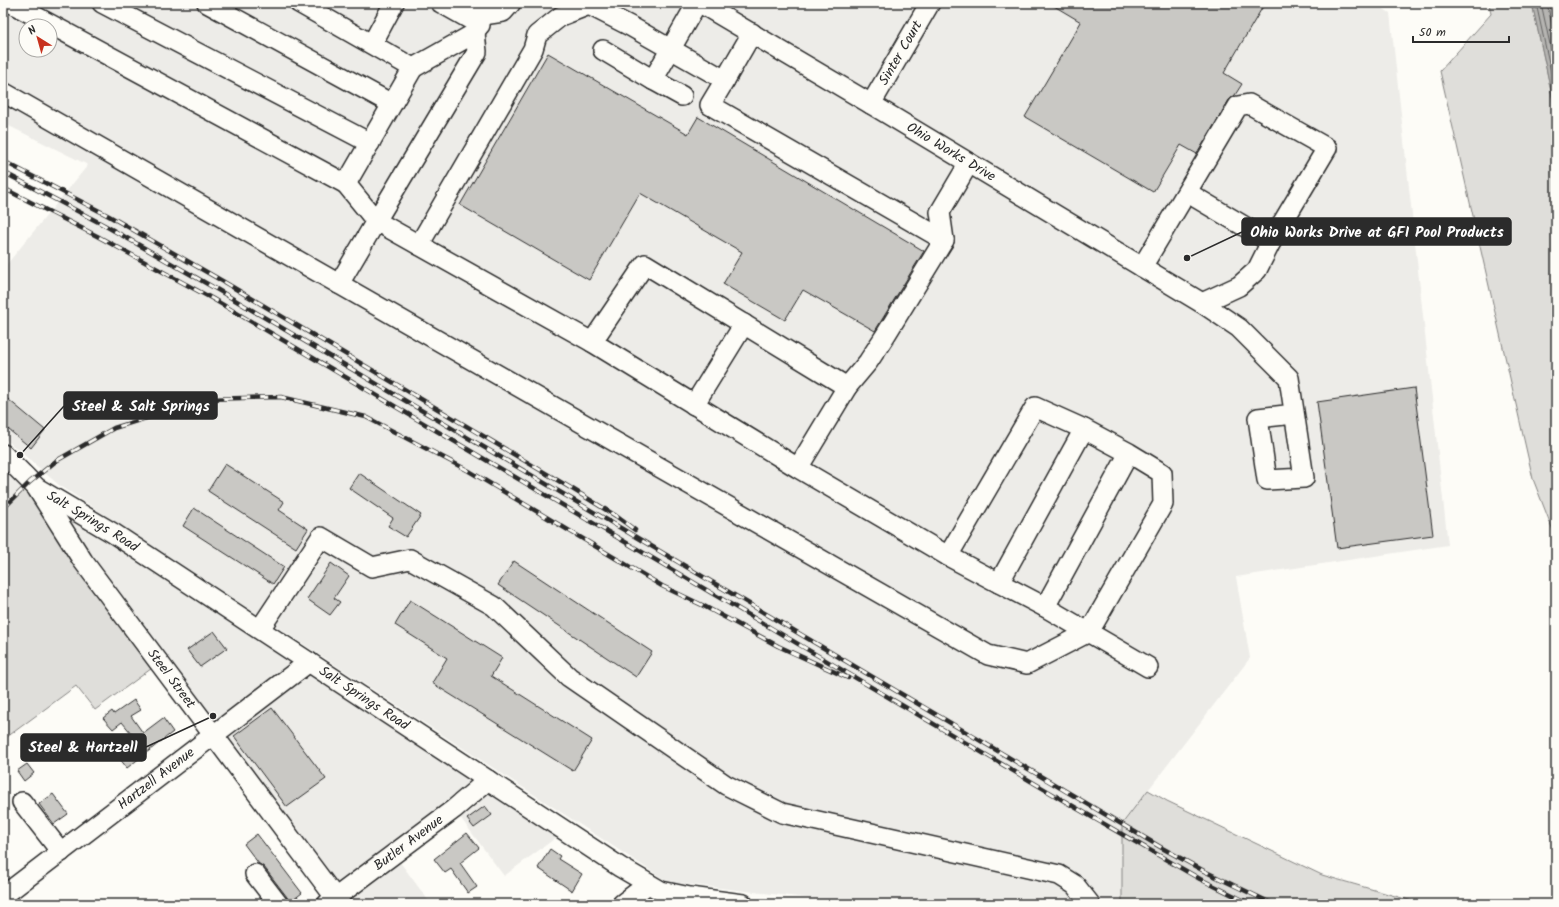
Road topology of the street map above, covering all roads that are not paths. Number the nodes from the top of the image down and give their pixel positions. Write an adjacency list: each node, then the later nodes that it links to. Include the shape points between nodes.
1 (11, 3): 25 (street)
2 (102, 3): 23 (street)
3 (207, 3): 21 (street)
4 (394, 3): 13 (street)
5 (441, 3): 11 (street)
6 (511, 3): 11 (street, via 503,12)
7 (699, 3): 12 (street, Ohio Works Drive); 15 (street)
8 (930, 3): 22 (street, Sinter Court)
9 (589, 4): 15 (street); 30 (street, via 561,16 537,35 532,49)
10 (310, 6): 13 (street)
11 (479, 19): 16 (street); 27 (street, via 477,52)
12 (752, 33): 18 (street); 22 (street, Ohio Works Drive)
13 (372, 44): 16 (street)
14 (603, 50): 17 (street)
15 (671, 50): 17 (street); 18 (street)
16 (414, 68): 21 (street)
17 (653, 80): 20 (street)
18 (725, 80): 28 (street, via 710,105)
19 (3, 92): 32 (street)
20 (682, 96)
21 (392, 104): 23 (street)
22 (871, 104): 24 (street, Ohio Works Drive)
23 (370, 143): 25 (street)
24 (969, 163): 28 (street, via 940,212); 31 (street, Ohio Works Drive)
25 (346, 184): 27 (street)
26 (1188, 193): 29 (street); 29 (street, via 1238,106 1249,104 1327,148); 31 (street)
27 (376, 220): 30 (street); 32 (street)
28 (944, 240): 36 (street, via 868,362)
29 (1271, 242): 33 (street, via 1257,270 1239,286)
30 (419, 245): 35 (street)
31 (1142, 267): 33 (street, Ohio Works Drive)
32 (339, 284): 48 (street, via 988,655 1027,664)
33 (1202, 303): 38 (street, Ohio Works Drive, via 1239,328 1289,378)
34 (744, 324): 35 (street, via 645,264); 36 (street); 37 (street)
35 (592, 342): 37 (street)
36 (847, 386): 42 (street)
37 (694, 405): 42 (street)
38 (1294, 414)
39 (1084, 429): 40 (street); 44 (street, via 1035,406); 45 (street)
40 (1129, 453): 46 (street); 48 (street, via 1162,474 1163,504)
41 (3, 454): 43 (street, Salt Springs Road)
42 (798, 468): 44 (street)
43 (37, 488): 47 (street, Salt Springs Road, via 113,533); 51 (street, Steel Street, via 83,562)
44 (948, 556): 45 (street)
45 (999, 583): 46 (street)
46 (1045, 607): 48 (street)
47 (260, 629): 49 (street, Salt Springs Road); 62 (street, via 321,537 372,567 410,559 494,606 569,677 726,785 782,813 1058,875 1075,885)
48 (1089, 632): 50 (street)
49 (310, 662): 51 (street, Hartzell Avenue); 52 (street, Salt Springs Road)
50 (1148, 667)
51 (214, 736): 54 (street, Hartzell Avenue); 58 (street, Steel Street)
52 (488, 780): 56 (street, Salt Springs Road); 58 (street, Butler Avenue)
53 (22, 802): 54 (street)
54 (61, 852): 57 (street, Hartzell Avenue)
55 (255, 874): 59 (street)
56 (648, 884): 60 (street); 61 (street, Salt Springs Road, via 670,894)
57 (3, 896)
58 (334, 902)
59 (278, 904)
60 (622, 904)
61 (743, 904)
62 (1090, 904)

